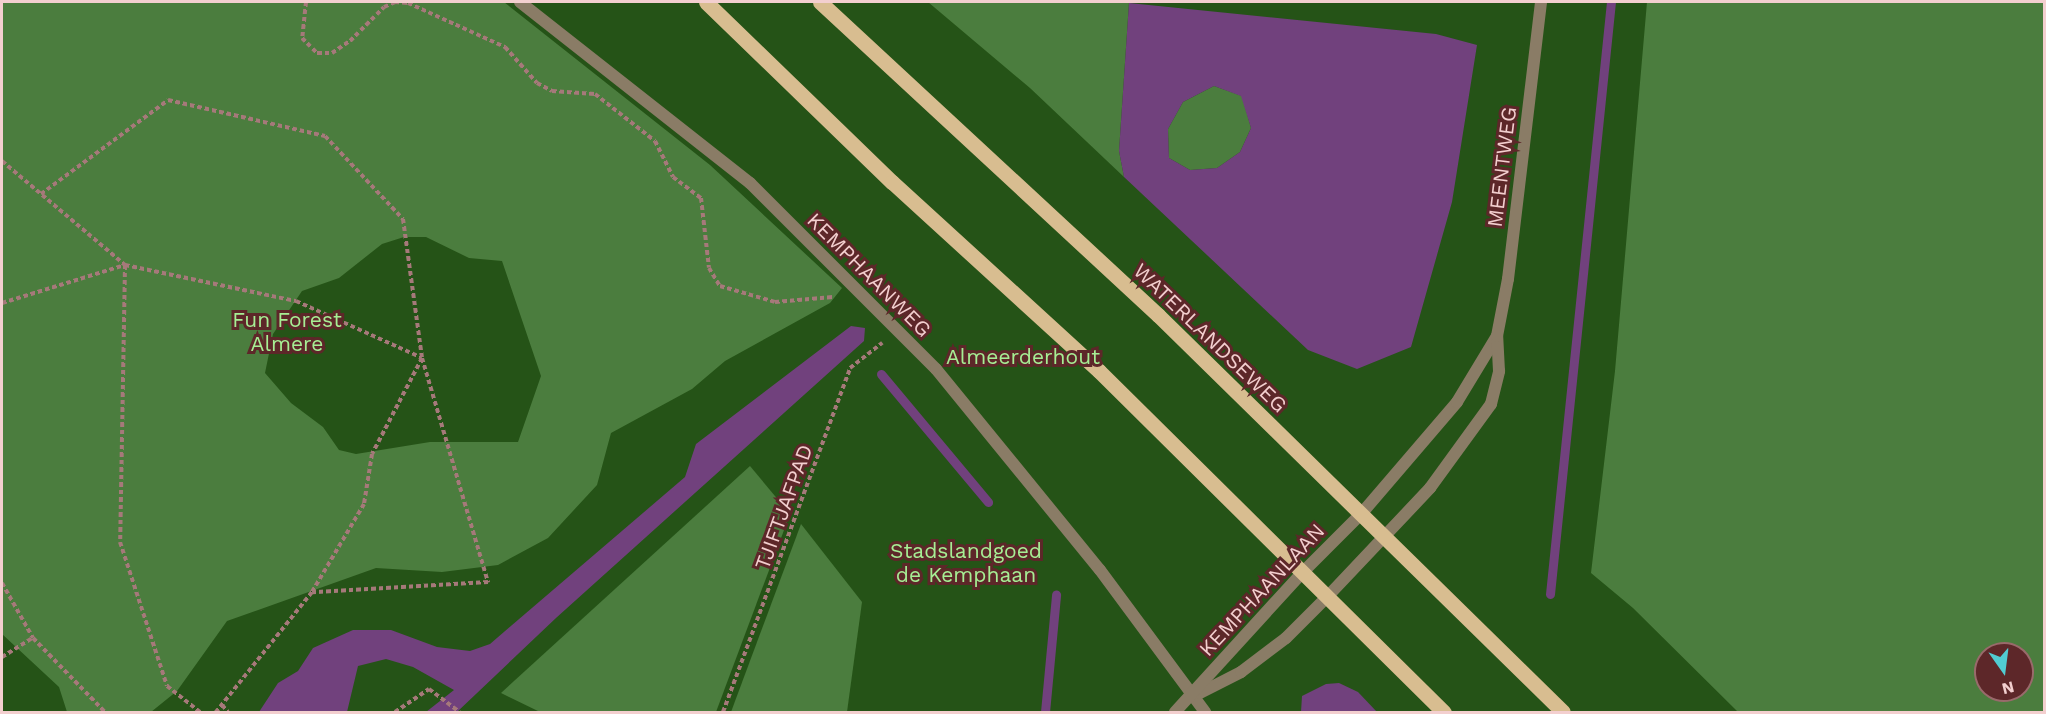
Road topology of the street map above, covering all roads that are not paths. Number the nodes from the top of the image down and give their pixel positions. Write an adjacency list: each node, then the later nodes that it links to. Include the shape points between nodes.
1 (520, 2): 10 (street, KEMPHAANWEG, via 750,183 936,369 1085,551)
2 (706, 2): 8 (main road, via 892,182 1099,371)
3 (820, 2): 6 (main road, WATERLANDSEWEG, via 1158,315)
4 (1541, 2): 5 (street, MEENTWEG, via 1509,279)
5 (1497, 336): 6 (street, MEENTWEG, via 1457,402); 7 (street, MEENTWEG, via 1499,371 1491,404 1462,447)
6 (1362, 513): 7 (main road, WATERLANDSEWEG); 8 (street, KEMPHAANLAAN)
7 (1386, 538): 9 (street, MEENTWEG); 14 (main road, WATERLANDSEWEG)
8 (1303, 572): 9 (main road); 10 (street, KEMPHAANLAAN, via 1260,615)
9 (1328, 596): 10 (street, KEMPHAANLAAN, via 1286,638 1250,665); 13 (main road)
10 (1194, 696): 11 (street, KEMPHAANLAAN); 12 (street, KEMPHAANWEG)
11 (1176, 712)
12 (1205, 712)
13 (1444, 712)
14 (1563, 712)

